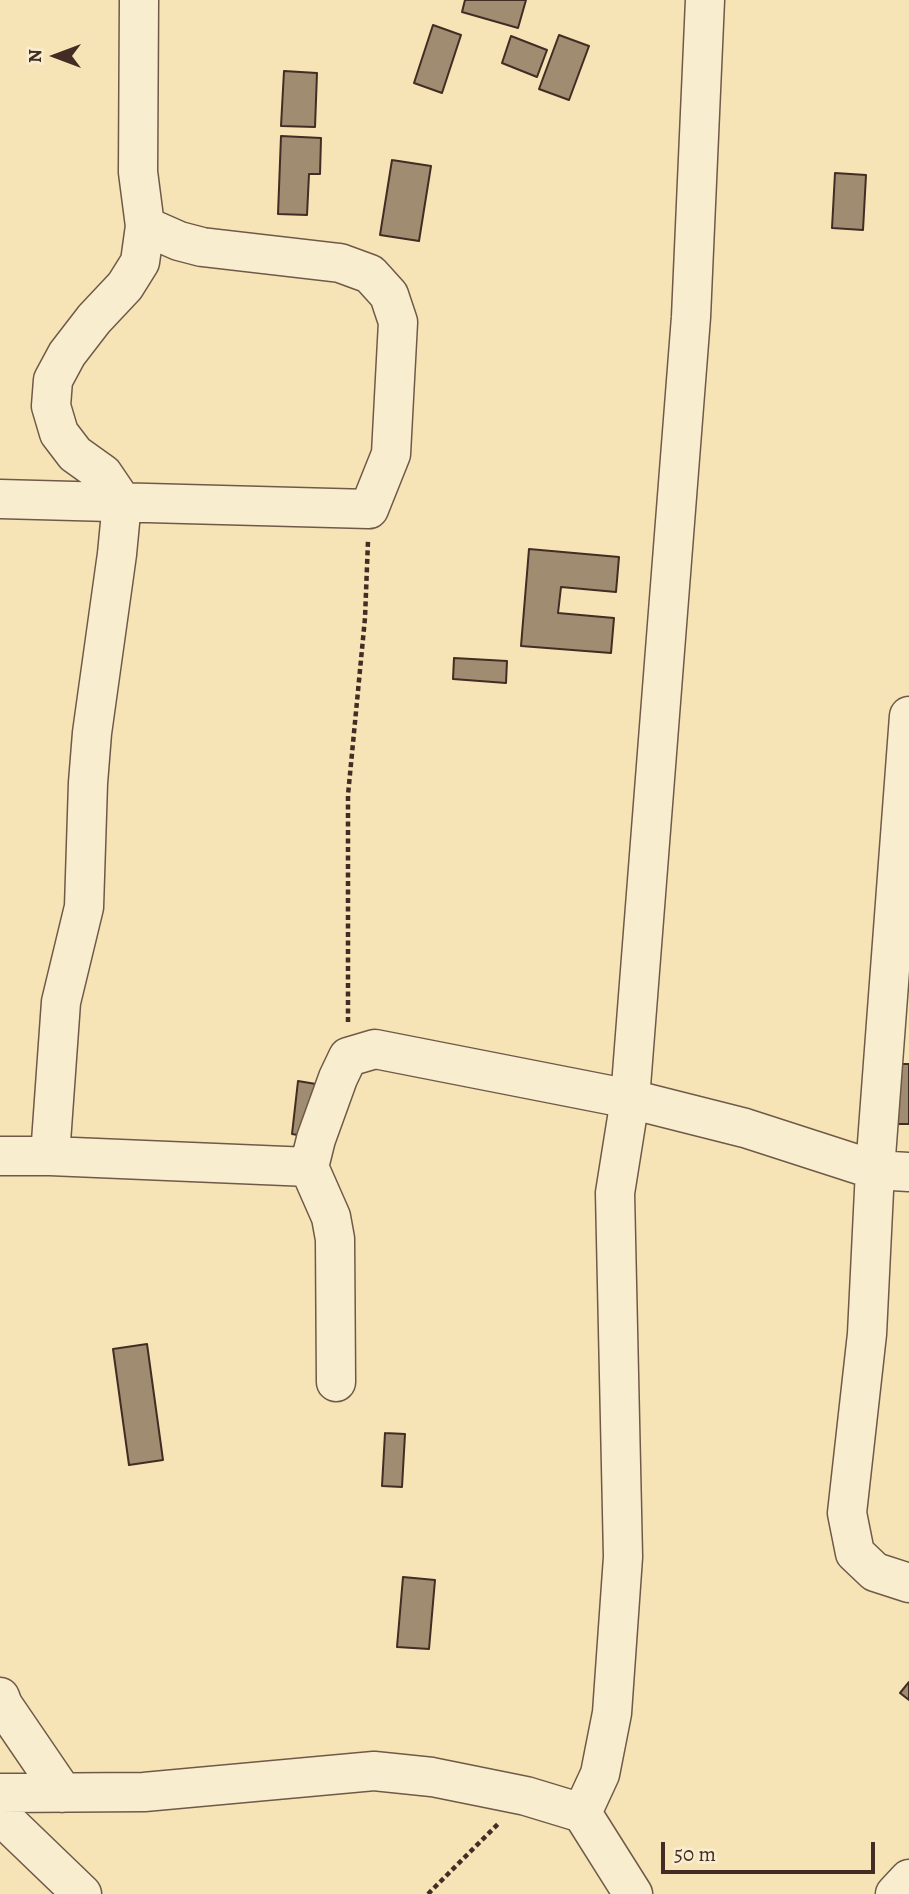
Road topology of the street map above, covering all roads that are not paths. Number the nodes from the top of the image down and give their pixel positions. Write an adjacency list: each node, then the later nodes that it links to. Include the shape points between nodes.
1 (139, 0): 3 (street, via 138,172)
2 (705, 0): 7 (street, via 691,317)
3 (145, 226): 5 (street, via 140,262 67,354 53,380 51,406 59,433 75,454 103,474); 5 (street, via 202,247 340,263 370,274 388,295 398,322 391,454 369,509)
4 (0, 499): 5 (street)
5 (122, 502): 9 (street, via 92,733 84,907 61,1002)
6 (909, 716): 11 (street)
7 (630, 1099): 10 (street, via 375,1049 348,1058); 11 (street); 17 (street, via 615,1193 623,1557 612,1713 600,1774)
8 (0, 1156): 9 (street)
9 (50, 1156): 10 (street)
10 (309, 1167): 12 (street, via 331,1217 335,1239)
11 (892, 1171): 13 (street, via 867,1334 847,1513 855,1553 875,1572)
12 (336, 1382)
13 (909, 1583)
14 (0, 1697): 16 (street)
15 (0, 1793): 16 (street)
16 (63, 1793): 17 (street, via 144,1792 374,1771 432,1777)
17 (582, 1813): 21 (street)
18 (0, 1815): 20 (street)
19 (909, 1879): 22 (street)
20 (82, 1894)
21 (633, 1894)
22 (895, 1894)

